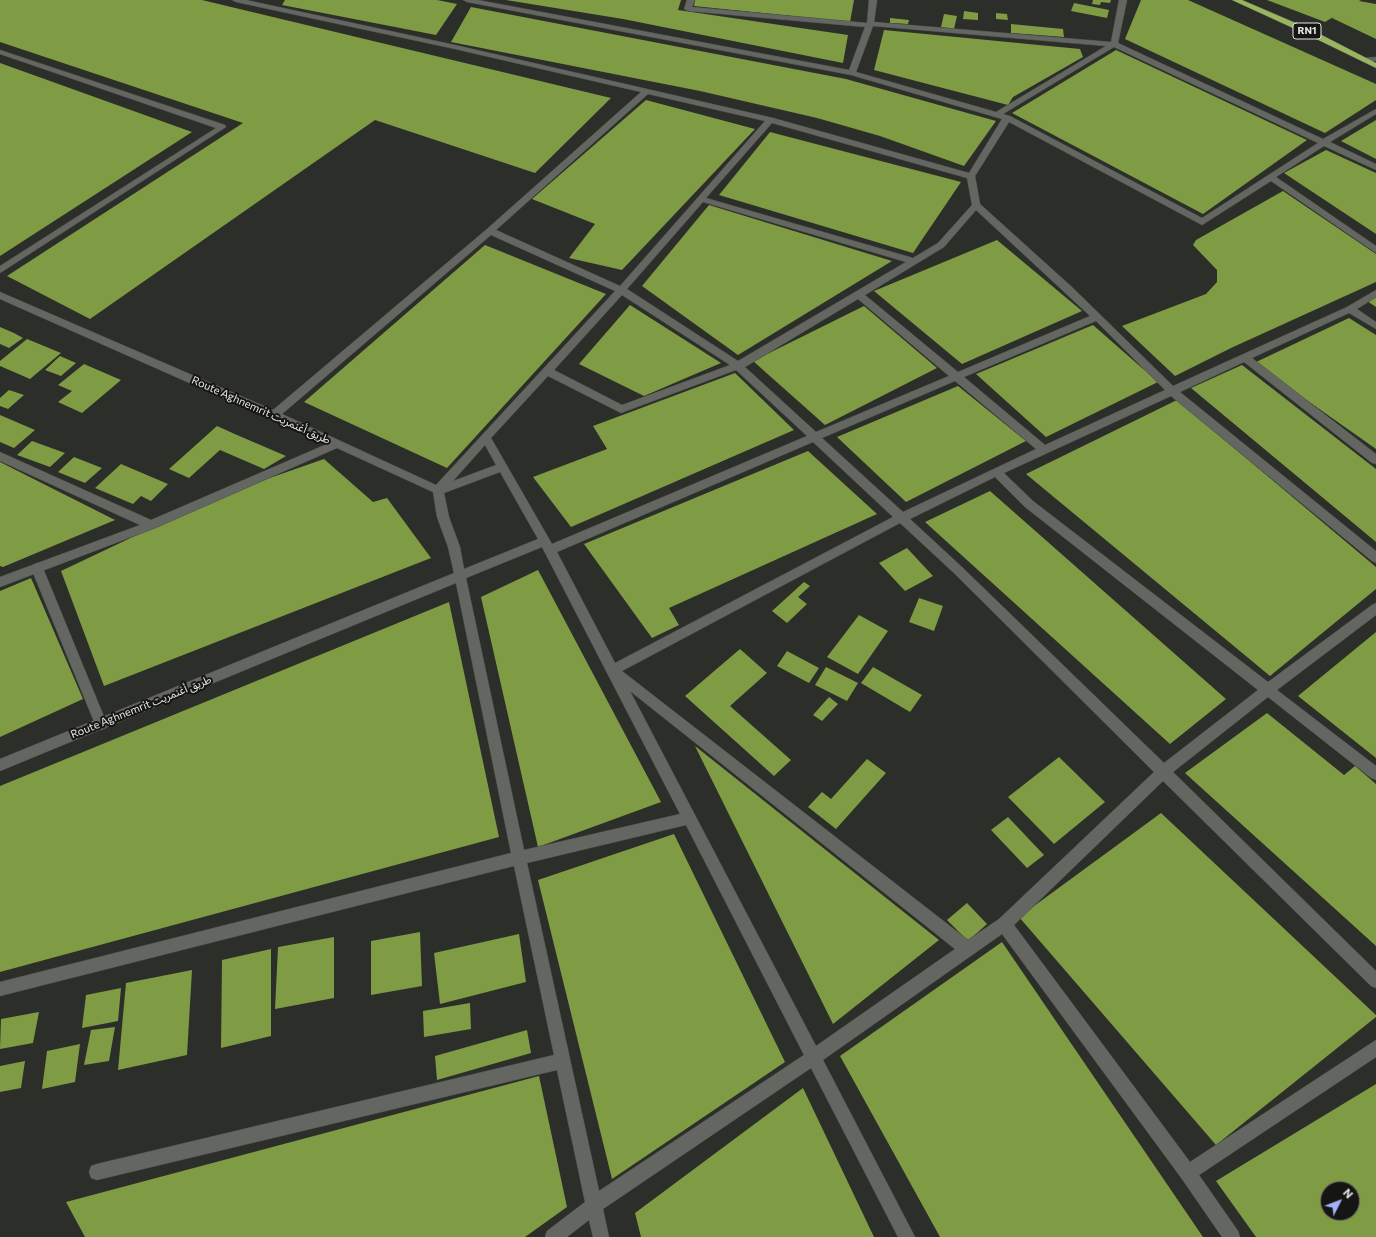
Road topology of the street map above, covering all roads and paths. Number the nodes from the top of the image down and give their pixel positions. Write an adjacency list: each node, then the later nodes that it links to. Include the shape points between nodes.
1 (236, 0): 7 (street)
2 (467, 0): 14 (street)
3 (691, 0): 8 (street, via 688,10)
4 (873, 0): 8 (street)
5 (1123, 0): 9 (street)
6 (1236, 0): 12 (highway, RN1, via 1309,32)
7 (259, 2): 15 (street)
8 (870, 24): 9 (street); 14 (street)
9 (1114, 44): 17 (street); 20 (street)
10 (0, 52): 29 (street, via 222,127)
11 (1376, 59): 12 (street)
12 (1364, 60): 13 (highway, RN1)
13 (1376, 66)
14 (852, 73): 17 (street)
15 (647, 91): 19 (street); 26 (street)
16 (1376, 111): 20 (street)
17 (997, 115): 18 (street)
18 (1007, 118): 22 (street); 23 (street, via 1202,222)
19 (770, 120): 22 (street); 24 (street)
20 (1324, 142): 21 (street); 23 (street)
21 (1376, 167)
22 (971, 176): 25 (street)
23 (1271, 177): 27 (street)
24 (701, 199): 28 (street); 30 (street)
25 (976, 205): 28 (street, via 941,245); 35 (street)
26 (490, 231): 30 (street); 42 (street)
27 (1376, 250)
28 (914, 261): 33 (street)
29 (0, 270)
30 (621, 290): 38 (street); 39 (street)
31 (1376, 293): 34 (street)
32 (0, 295): 42 (street, Route Aghnemrit طريق أغنمريت)
33 (859, 295): 38 (street); 40 (street)
34 (1350, 309): 36 (street); 37 (street)
35 (1096, 317): 40 (street, Route Aghnemrit طريق أغنمريت); 41 (street)
36 (1376, 326)
37 (1244, 357): 41 (street); 48 (street)
38 (738, 366): 39 (street, via 621,409); 43 (street)
39 (547, 371): 44 (street)
40 (956, 378): 43 (street, Route Aghnemrit طريق أغنمريت); 46 (street)
41 (1172, 390): 46 (street); 55 (street)
42 (274, 415): 45 (street, Route Aghnemrit طريق أغنمريت)
43 (815, 437): 52 (street); 54 (street, Route Aghnemrit طريق أغنمريت)
44 (486, 438): 49 (street); 51 (street)
45 (337, 444): 51 (street, Route Aghnemrit طريق أغنمريت); 53 (street)
46 (1043, 449): 50 (street)
47 (0, 456): 53 (street)
48 (1376, 460)
49 (503, 468): 51 (street); 54 (street)
50 (996, 472): 52 (street); 61 (street, via 1029,504)
51 (438, 490): 57 (street, via 443,517 454,547)
52 (902, 518): 60 (street); 64 (street)
53 (151, 525): 56 (street)
54 (547, 545): 57 (street, Route Aghnemrit طريق أغنمريت); 60 (street)
55 (1376, 558)
56 (37, 568): 58 (street); 62 (street)
57 (459, 577): 62 (street, Route Aghnemrit طريق أغنمريت); 67 (street)
58 (0, 582)
59 (1376, 608): 61 (street)
60 (612, 670): 66 (street); 69 (street)
61 (1267, 690): 64 (street); 65 (street)
62 (101, 724): 63 (street, Route Aghnemrit طريق أغنمريت)
63 (0, 765)
64 (1163, 772): 68 (street); 70 (street)
65 (1376, 774)
66 (689, 818): 67 (street); 73 (street)
67 (519, 858): 71 (street); 74 (street)
68 (1004, 924): 69 (street); 76 (street)
69 (967, 949): 73 (street)
70 (1376, 981)
71 (0, 989)
72 (1376, 1048): 76 (street)
73 (814, 1057): 77 (street); 80 (street)
74 (562, 1061): 75 (street); 77 (street)
75 (97, 1172)
76 (1188, 1173): 81 (street)
77 (594, 1205): 78 (street); 79 (street)
78 (553, 1237)
79 (601, 1237)
80 (907, 1237)
81 (1232, 1237)

